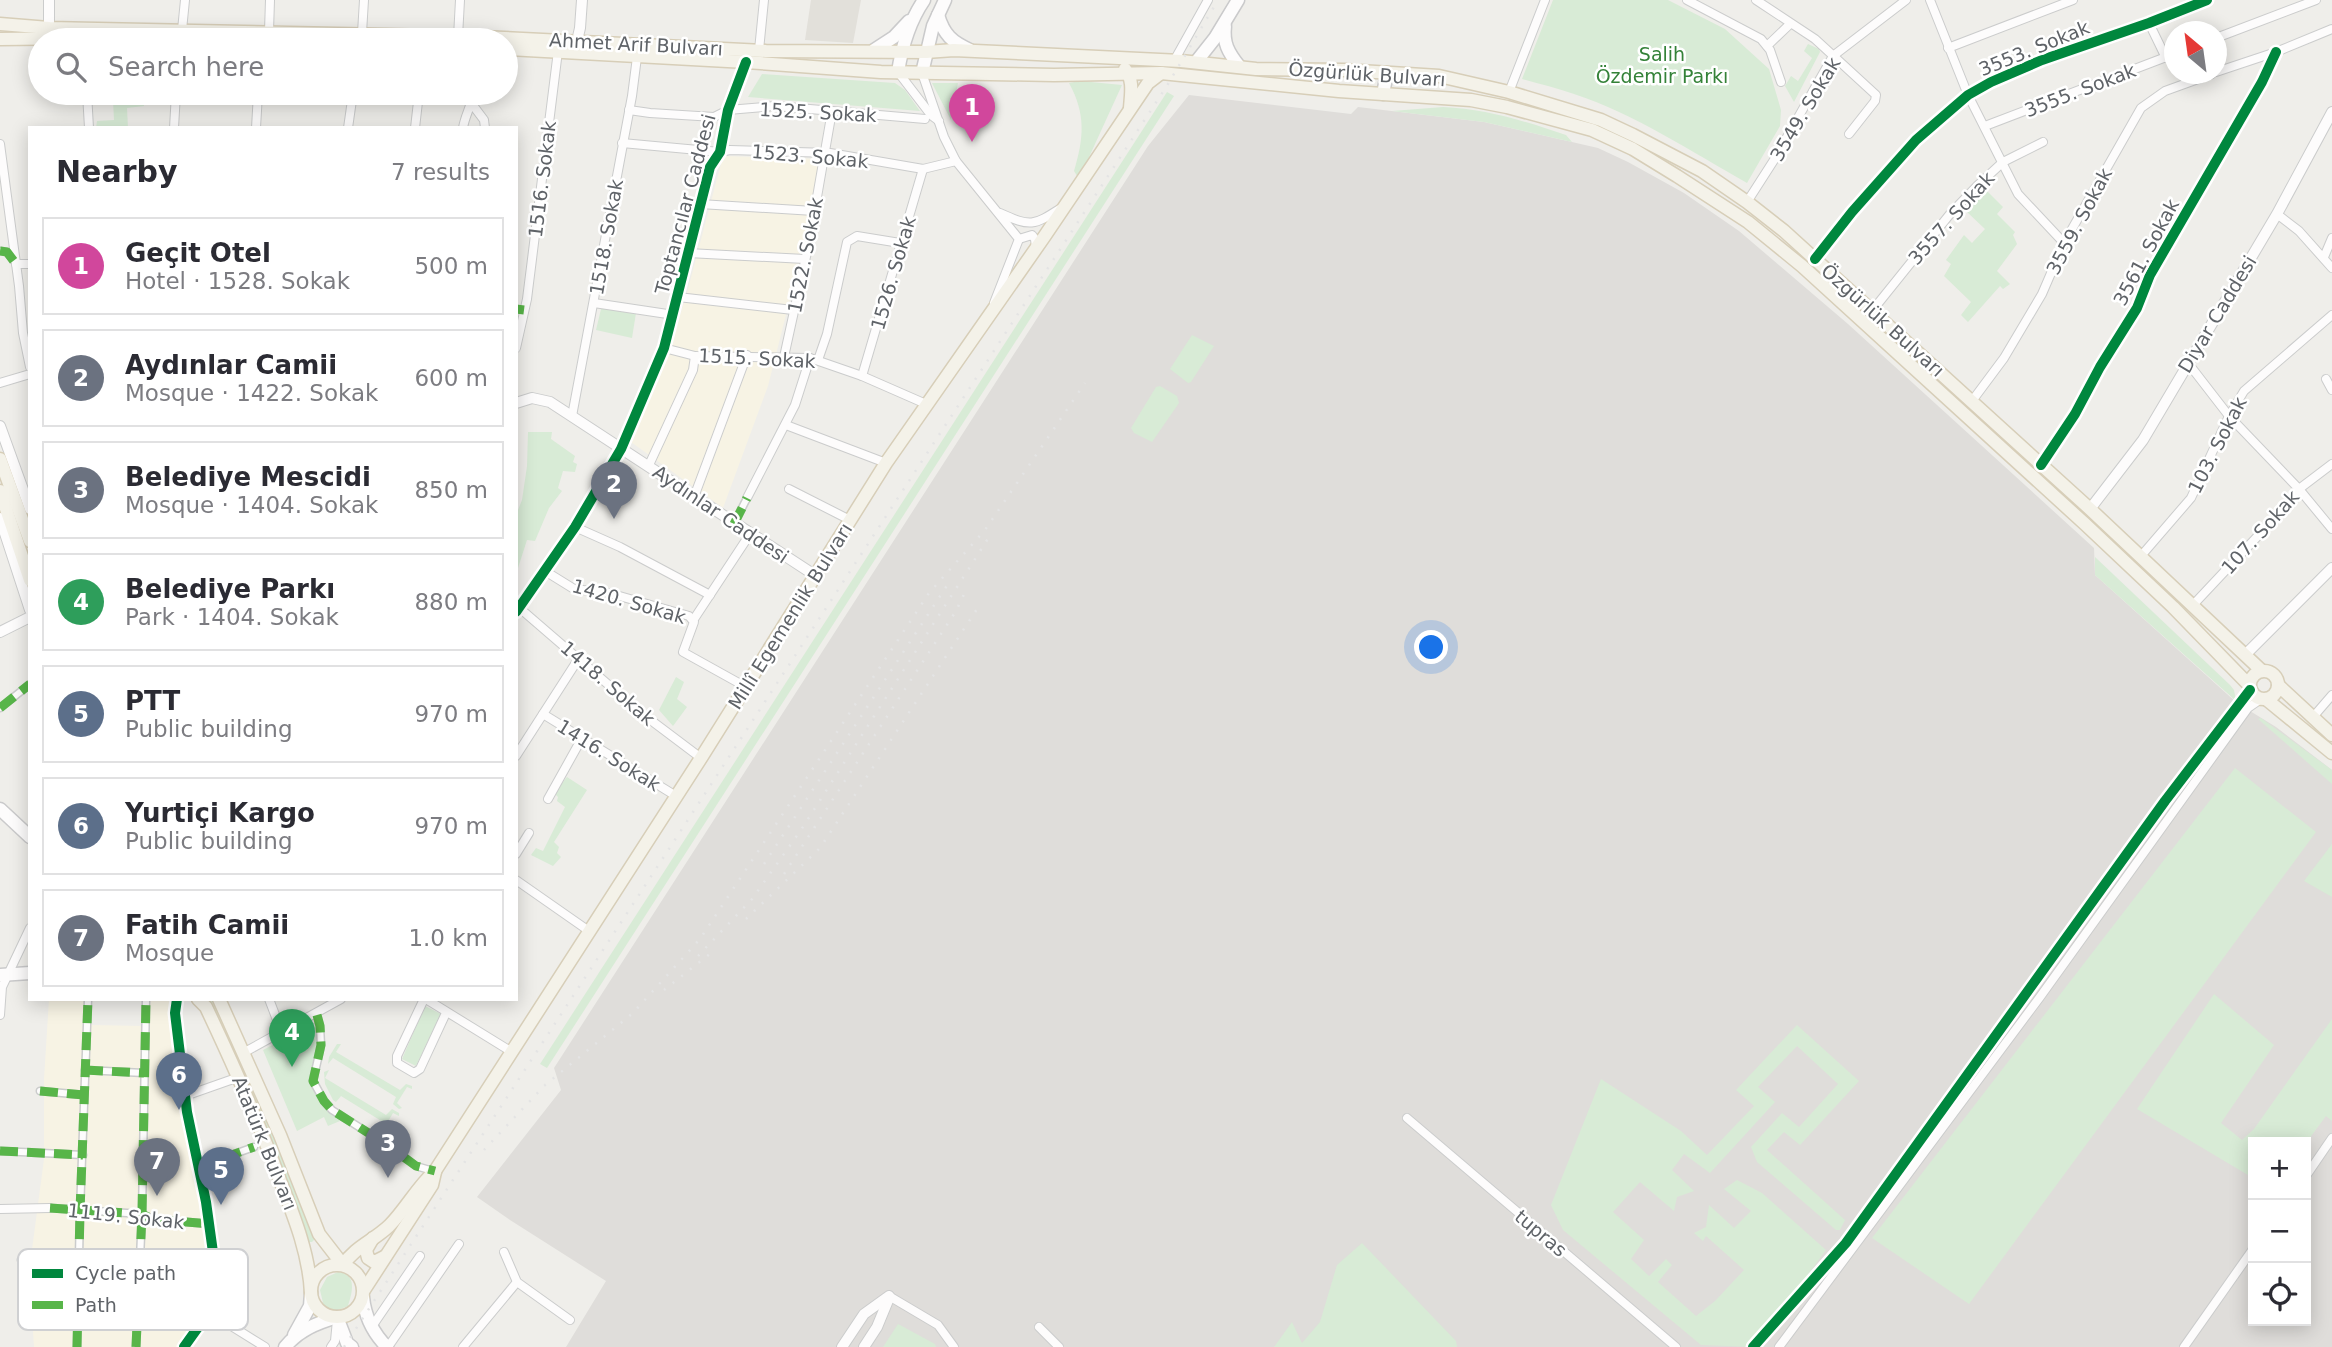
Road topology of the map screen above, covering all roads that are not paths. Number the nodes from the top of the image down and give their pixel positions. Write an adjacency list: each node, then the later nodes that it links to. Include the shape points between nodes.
1 (49, 0): 26 (street)
2 (185, 0): 27 (street)
3 (270, 0): 28 (street)
4 (364, 0): 29 (street)
5 (460, 0): 30 (street)
6 (582, 0): 36 (street)
7 (764, 0): 41 (street)
8 (924, 0): 20 (main road)
9 (945, 0): 21 (main road)
10 (1208, 0): 53 (street)
11 (1238, 0): 22 (main road)
12 (1545, 0): 65 (street)
13 (1687, 0): 37 (street)
14 (1906, 0): 48 (street, 3549. Sokak)
15 (1930, 0): 39 (street)
16 (2073, 0): 39 (street)
17 (2207, 0): 23 (street, 3553. Sokak)
18 (2316, 0): 32 (street)
19 (1761, 1): 25 (street)
20 (914, 15): 42 (main road); 43 (main road)
21 (938, 15): 45 (main road, via 946,35); 46 (main road)
22 (1225, 22): 55 (main road); 56 (main road, via 1225,44)
23 (2149, 23): 38 (street); 67 (street, 3553. Sokak, via 2042,60)
24 (0, 24): 26 (main road, Ahmet Arif Bulvarı)
25 (1790, 24): 37 (street); 48 (street)
26 (48, 28)
27 (183, 28)
28 (269, 28)
29 (362, 28)
30 (458, 28)
31 (2332, 29): 47 (street, 3559. Sokak)
32 (2227, 34)
33 (0, 39): 34 (main road)
34 (28, 39)
35 (518, 39): 36 (main road, Ahmet Arif Bulvarı)
36 (577, 41): 41 (main road, Ahmet Arif Bulvarı)
37 (1767, 46): 63 (street)
38 (2164, 47)
39 (1948, 48): 67 (street)
40 (518, 49): 44 (main road, Ahmet Arif Bulvarı)
41 (759, 50): 42 (main road, Ahmet Arif Bulvarı)
42 (874, 50): 43 (main road, Ahmet Arif Bulvarı)
43 (901, 50): 46 (main road, Ahmet Arif Bulvarı); 58 (main road)
44 (558, 51): 49 (main road, Ahmet Arif Bulvarı); 120 (street, 1516. Sokak)
45 (970, 51): 46 (main road, Ahmet Arif Bulvarı); 51 (main road, Ahmet Arif Bulvarı)
46 (926, 52): 59 (main road)
47 (2276, 52): 57 (street, 3559. Sokak); 151 (street, 3561. Sokak, via 2150,275 2137,308)
48 (1833, 56): 90 (street, via 1877,97); 99 (street, 3549. Sokak)
49 (637, 57): 54 (main road, Ahmet Arif Bulvarı); 75 (street, 1518. Sokak)
50 (2164, 58): 89 (street, 3555. Sokak)
51 (1114, 59): 52 (main road, Ahmet Arif Bulvarı); 60 (main road)
52 (1145, 61): 53 (main road, Özgürlük Bulvarı)
53 (1174, 61): 55 (main road, Özgürlük Bulvarı)
54 (746, 62): 58 (main road, Ahmet Arif Bulvarı); 76 (street, Toptancılar Caddesi)
55 (1196, 62): 56 (main road, Özgürlük Bulvarı)
56 (1238, 66): 62 (main road, Özgürlük Bulvarı)
57 (2227, 69)
58 (898, 72): 59 (main road, Ahmet Arif Bulvarı); 81 (street)
59 (922, 73): 60 (main road, Ahmet Arif Bulvarı); 81 (street)
60 (1128, 73): 61 (main road, Ahmet Arif Bulvarı); 77 (main road)
61 (1161, 73): 66 (main road, Özgürlük Bulvarı); 77 (main road, Millî Egemenlik Bulvarı, via 1148,83)
62 (1387, 73): 65 (main road, Özgürlük Bulvarı, via 1439,76); 66 (main road)
63 (1781, 82)
64 (2183, 84): 108 (street, 3559. Sokak, via 2165,90 2141,108)
65 (1509, 92): 99 (main road, Özgürlük Bulvarı, via 1601,120 1702,171)
66 (1383, 94): 186 (main road, Özgürlük Bulvarı, via 1471,100 1592,130 1633,149 1748,222 1802,265 2085,524)
67 (1968, 95): 89 (street); 113 (street, 3553. Sokak, via 1916,140)
68 (88, 105): 82 (street)
69 (175, 105): 83 (street)
70 (257, 105): 84 (street)
71 (351, 105): 85 (street)
72 (418, 105): 86 (street)
73 (471, 105): 87 (street)
74 (473, 105): 88 (street)
75 (629, 110): 76 (street, 1525. Sokak, via 714,117); 92 (street, 1518. Sokak)
76 (728, 110): 78 (street, 1525. Sokak, via 775,106); 94 (street, Toptancılar Caddesi)
77 (1130, 110): 101 (main road, Millî Egemenlik Bulvarı)
78 (832, 111): 80 (street, 1525. Sokak); 95 (street, 1522. Sokak)
79 (2332, 112): 104 (street, Diyar Caddesi)
80 (925, 119)
81 (939, 121): 96 (street)
82 (89, 126)
83 (174, 126)
84 (256, 126)
85 (348, 126)
86 (415, 126)
87 (463, 126)
88 (485, 126)
89 (1985, 126): 97 (street)
90 (1849, 134)
91 (2043, 142): 97 (street, 3557. Sokak)
92 (622, 143): 94 (street, 1523. Sokak); 119 (street, 1518. Sokak)
93 (0, 144): 115 (street)
94 (720, 152): 95 (street, 1523. Sokak); 100 (street, Toptancılar Caddesi, via 710,167)
95 (824, 153): 98 (street, 1523. Sokak); 102 (street, 1522. Sokak)
96 (956, 161): 98 (street, 1523. Sokak); 103 (street)
97 (2003, 162): 108 (street, via 2018,194); 122 (street, 3557. Sokak, via 1950,214)
98 (922, 169): 107 (street, 1526. Sokak)
99 (1747, 202): 113 (main road, Özgürlük Bulvarı)
100 (701, 204): 102 (street); 111 (street, Toptancılar Caddesi)
101 (1063, 207): 103 (street, via 1030,224); 109 (main road, Millî Egemenlik Bulvarı)
102 (814, 211): 114 (street, 1522. Sokak)
103 (997, 211): 106 (street)
104 (2277, 214): 112 (street); 134 (street, Diyar Caddesi)
105 (2332, 238): 112 (street)
106 (1019, 239): 109 (street, via 1032,235); 125 (street)
107 (900, 243): 133 (street, via 857,236 847,242 827,334); 136 (street, 1526. Sokak)
108 (2064, 243): 140 (street, 3559. Sokak, via 2042,294)
109 (1036, 248): 125 (main road, Millî Egemenlik Bulvarı)
110 (0, 251): 115 (street, via 7,252)
111 (688, 253): 114 (street); 118 (street, Toptancılar Caddesi)
112 (2324, 257): 117 (street)
113 (1815, 258): 122 (main road, Özgürlük Bulvarı)
114 (805, 259): 121 (street, 1522. Sokak)
115 (16, 264): 116 (street); 123 (street)
116 (28, 264)
117 (2332, 268)
118 (678, 297): 121 (street); 126 (street, Toptancılar Caddesi)
119 (594, 303): 126 (street); 143 (street, 1518. Sokak)
120 (520, 309): 127 (street, 1516. Sokak)
121 (793, 310): 132 (street, 1522. Sokak)
122 (1872, 311): 140 (main road, Özgürlük Bulvarı)
123 (25, 312): 128 (street)
124 (2332, 314): 144 (street, 103. Sokak, via 2244,391)
125 (988, 315): 142 (main road, Millî Egemenlik Bulvarı)
126 (674, 316): 129 (street, Toptancılar Caddesi)
127 (518, 328)
128 (28, 345)
129 (664, 348): 131 (street, 1515. Sokak); 147 (street, Toptancılar Caddesi)
130 (747, 355): 131 (street, 1515. Sokak); 132 (street, 1515. Sokak); 157 (street)
131 (695, 356): 152 (street, via 693,370)
132 (785, 357): 133 (street, 1515. Sokak)
133 (814, 359): 136 (street, 1515. Sokak); 145 (street)
134 (2188, 363): 144 (street); 159 (street, Diyar Caddesi, via 2143,440)
135 (28, 375): 138 (street)
136 (862, 376): 142 (street, 1515. Sokak)
137 (2326, 379): 139 (street)
138 (0, 383)
139 (2332, 390)
140 (1972, 401): 151 (main road, Özgürlük Bulvarı)
141 (518, 402): 143 (street, Aydınlar Caddesi, via 532,398 550,402)
142 (926, 404): 149 (main road, Millî Egemenlik Bulvarı)
143 (572, 416): 147 (street, Aydınlar Caddesi)
144 (2229, 416): 154 (street); 167 (street, 103. Sokak, via 2191,498)
145 (786, 425): 149 (street); 158 (street)
146 (0, 426): 155 (street)
147 (621, 449): 152 (street, Aydınlar Caddesi); 163 (street, Toptancılar Caddesi)
148 (0, 459): 166 (main road)
149 (886, 463): 161 (main road, Millî Egemenlik Bulvarı)
150 (2332, 464): 154 (street, 107. Sokak)
151 (2041, 465): 159 (main road, Özgürlük Bulvarı)
152 (649, 466): 157 (street, Aydınlar Caddesi)
153 (789, 489): 161 (street)
154 (2298, 489): 164 (street); 174 (street, 107. Sokak)
155 (26, 490)
156 (0, 491): 170 (main road)
157 (694, 497): 162 (street, Aydınlar Caddesi)
158 (747, 498): 162 (street)
159 (2090, 509): 167 (main road, Özgürlük Bulvarı)
160 (0, 518): 173 (street)
161 (850, 520): 171 (main road, Millî Egemenlik Bulvarı)
162 (734, 524): 165 (street, Aydınlar Caddesi)
163 (575, 527): 169 (street, Toptancılar Caddesi); 172 (street)
164 (2332, 528)
165 (750, 534): 171 (street, Aydınlar Caddesi); 172 (street)
166 (28, 536)
167 (2141, 556): 174 (main road, Özgürlük Bulvarı)
168 (2332, 568): 180 (street)
169 (545, 571): 175 (street, Toptancılar Caddesi); 178 (street, 1420. Sokak, via 574,589 609,593)
170 (28, 574)
171 (816, 576): 185 (main road, Millî Egemenlik Bulvarı)
172 (710, 595): 178 (street)
173 (28, 604)
174 (2193, 605): 180 (main road, Özgürlük Bulvarı)
175 (518, 607)
176 (518, 609): 181 (street, 1418. Sokak)
177 (28, 618): 179 (street)
178 (694, 619): 185 (street, 1420. Sokak, via 683,652)
179 (0, 632)
180 (2245, 655): 182 (main road, Özgürlük Bulvarı)
181 (579, 658): 190 (street); 196 (street, 1418. Sokak)
182 (2262, 671): 183 (main road, via 2271,673); 186 (main road, via 2255,674)
183 (2278, 685): 188 (main road, via 2276,693); 191 (main road)
184 (28, 686): 189 (street)
185 (746, 687): 196 (main road, Millî Egemenlik Bulvarı)
186 (2250, 688): 188 (main road, via 2254,696); 279 (street, via 1846,1243)
187 (2332, 695): 191 (street)
188 (2263, 699): 195 (main road); 280 (street, via 2248,708)
189 (0, 708)
190 (543, 714): 193 (street, 1416. Sokak); 194 (street)
191 (2313, 717): 192 (main road)
192 (2332, 735)
193 (582, 738): 197 (street, 1416. Sokak); 198 (street)
194 (518, 753)
195 (2332, 753)
196 (701, 758): 197 (main road, Millî Egemenlik Bulvarı)
197 (676, 796): 207 (main road, Millî Egemenlik Bulvarı)
198 (548, 799)
199 (0, 809): 202 (main road)
200 (0, 820): 203 (main road)
201 (529, 833): 204 (street)
202 (28, 835)
203 (28, 844)
204 (518, 851)
205 (518, 881): 207 (street)
206 (28, 931): 209 (street)
207 (589, 931): 223 (main road, Millî Egemenlik Bulvarı)
208 (28, 973): 209 (main road)
209 (3, 975): 220 (street)
210 (88, 1001): 225 (street)
211 (146, 1001): 226 (street)
212 (177, 1001): 230 (street)
213 (200, 1001): 227 (main road, Atatürk Bulvarı)
214 (220, 1001): 224 (main road, Atatürk Bulvarı)
215 (270, 1001): 222 (street)
216 (337, 1001): 221 (street)
217 (424, 1001): 219 (street, via 397,1056 397,1063 406,1070 414,1073 420,1069)
218 (428, 1001): 219 (street)
219 (446, 1013): 223 (street)
220 (0, 1015)
221 (317, 1015): 222 (street); 238 (street, via 321,1045 313,1081 324,1101 416,1166)
222 (282, 1033): 224 (street)
223 (512, 1052): 238 (main road, Millî Egemenlik Bulvarı)
224 (243, 1053): 244 (main road, Atatürk Bulvarı)
225 (85, 1070): 226 (street); 229 (street)
226 (144, 1073): 242 (street)
227 (239, 1077): 230 (street); 245 (main road, Atatürk Bulvarı)
228 (40, 1091): 229 (street)
229 (84, 1095): 235 (street)
230 (185, 1096): 236 (street)
231 (1407, 1118): 278 (street, tupras)
232 (2332, 1138): 237 (street)
233 (254, 1147): 236 (street)
234 (0, 1151): 235 (street)
235 (83, 1154): 241 (street)
236 (198, 1167): 243 (street)
237 (2311, 1169)
238 (435, 1171): 246 (main road, via 389,1226); 252 (main road, via 432,1185)
239 (0, 1209): 240 (street, 1119. Sokak)
240 (50, 1209): 241 (street, 1119. Sokak)
241 (80, 1211): 242 (street, 1119. Sokak); 248 (street)
242 (142, 1214): 243 (street, 1119. Sokak); 249 (street)
243 (210, 1224): 250 (street)
244 (319, 1234): 245 (main road, via 320,1245 315,1249); 246 (main road, via 345,1247); 255 (main road, Atatürk Bulvarı)
245 (301, 1238): 257 (main road, Atatürk Bulvarı)
246 (373, 1238): 252 (main road, via 366,1250 368,1258 374,1262); 255 (main road)
247 (459, 1244): 272 (street)
248 (79, 1249)
249 (141, 1249)
250 (213, 1249)
251 (503, 1252): 256 (street)
252 (387, 1255): 258 (main road)
253 (420, 1256): 263 (street)
254 (2248, 1256): 281 (street)
255 (343, 1265): 257 (main road, via 320,1271); 258 (main road, via 360,1277)
256 (517, 1282): 261 (street); 273 (street)
257 (311, 1293): 260 (main road, via 323,1313); 266 (main road, via 310,1306)
258 (363, 1294): 260 (main road, via 354,1312); 263 (main road)
259 (889, 1296): 274 (street, via 864,1314); 275 (street); 276 (street, via 938,1325)
260 (338, 1317): 266 (main road); 270 (street); 271 (main road)
261 (570, 1320)
262 (1039, 1326): 277 (street)
263 (371, 1328): 272 (main road)
264 (196, 1330): 267 (street)
265 (238, 1330): 268 (street)
266 (294, 1336): 269 (main road)
267 (184, 1347)
268 (265, 1347)
269 (285, 1347)
270 (331, 1347)
271 (352, 1347)
272 (387, 1347)
273 (463, 1347)
274 (842, 1347)
275 (864, 1347)
276 (954, 1347)
277 (1059, 1347)
278 (1676, 1347)
279 (1753, 1347)
280 (1779, 1347)
281 (2184, 1347)

